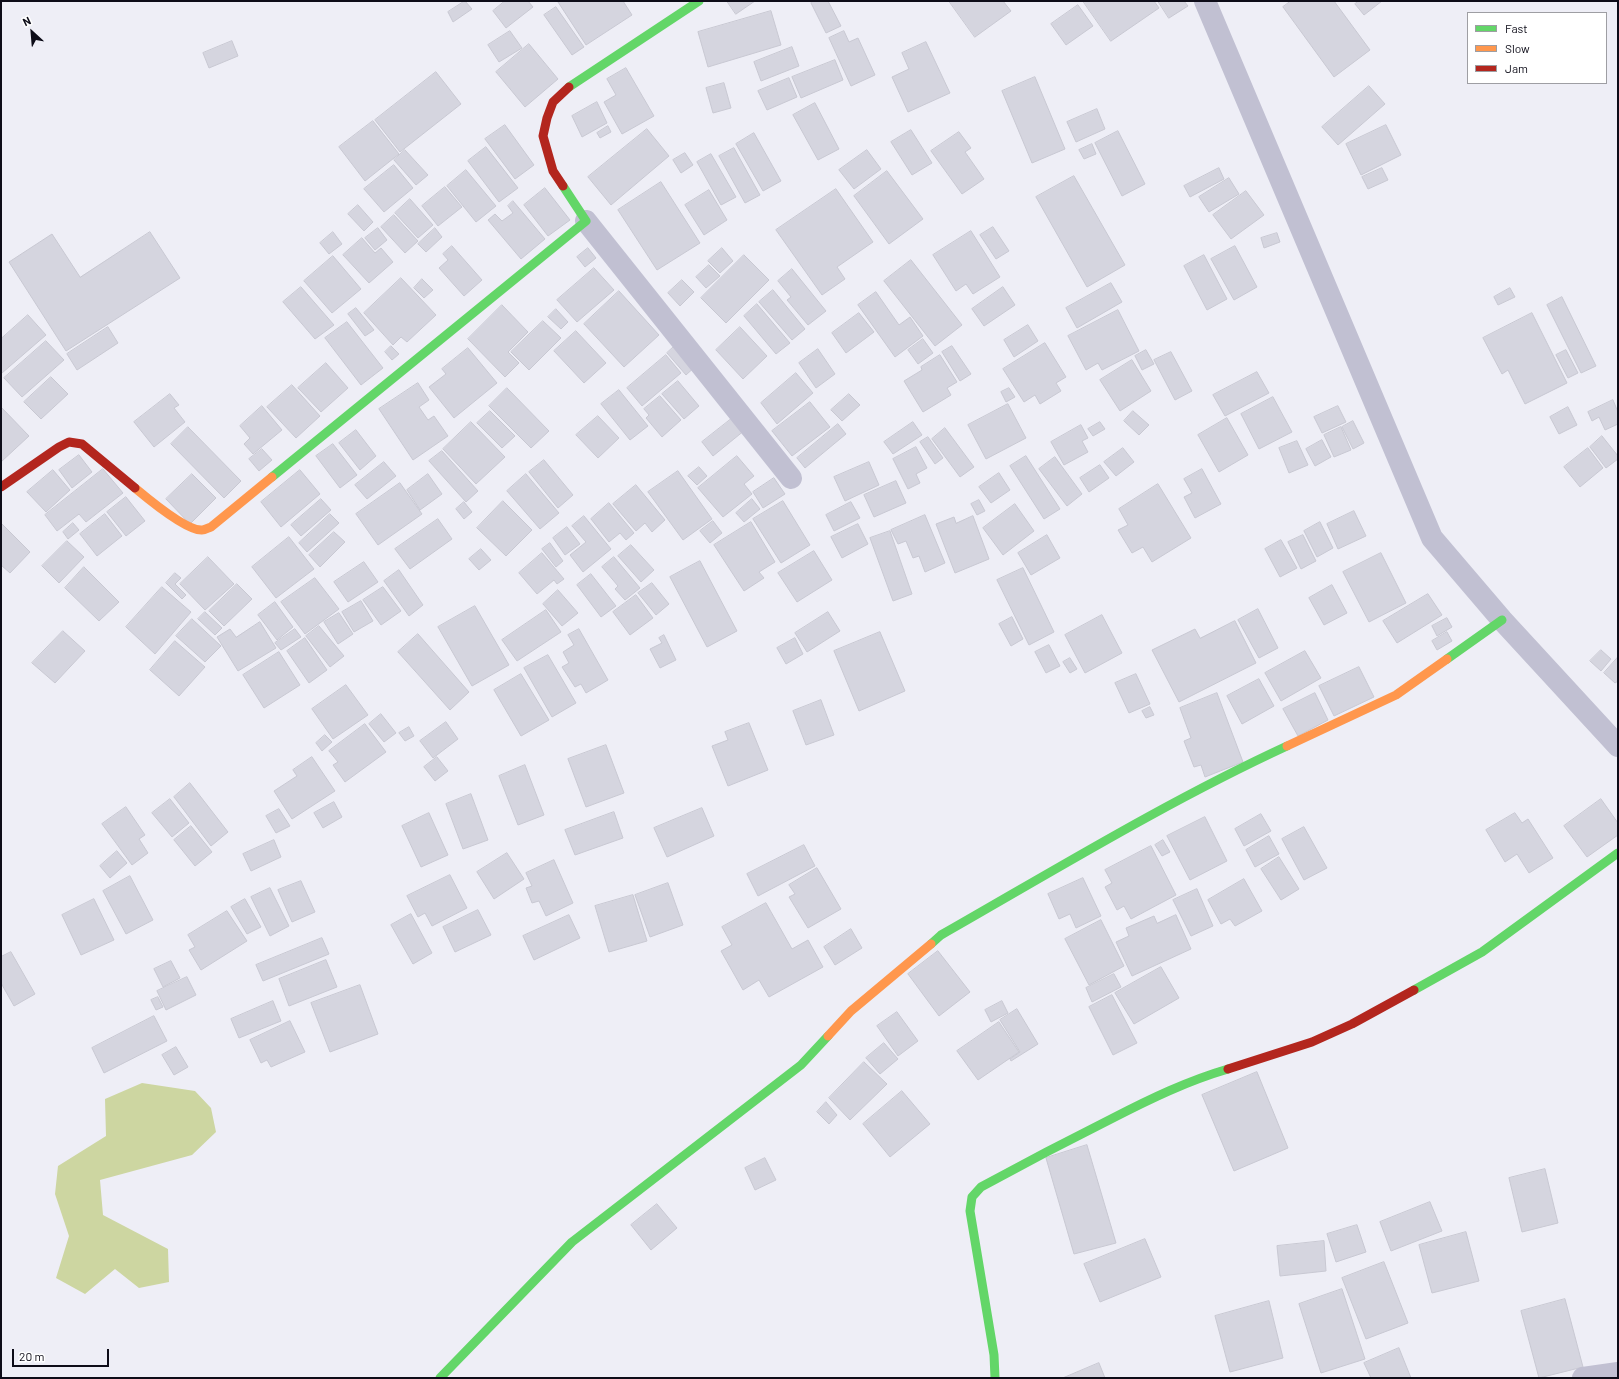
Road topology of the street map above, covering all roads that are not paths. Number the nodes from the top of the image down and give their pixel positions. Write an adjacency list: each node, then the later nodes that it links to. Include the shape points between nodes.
1 (699, 1): 3 (street, via 567,88 553,102 543,136 553,171)
2 (1204, 1): 6 (street, via 1432,538)
3 (586, 221): 4 (street); 5 (street, via 211,527 201,530 186,525 152,502 82,444 69,442 59,447)
4 (791, 478)
5 (1, 487)
6 (1502, 620): 7 (street); 10 (street, via 1396,695 1230,772 941,935 852,1011 801,1065 572,1242)
7 (1618, 746)
8 (1618, 853): 11 (street, via 1482,952 1352,1024 1312,1042 1205,1076 1161,1094 980,1187 972,1198 970,1211)
9 (1618, 1372): 12 (street)
10 (440, 1378)
11 (996, 1378)
12 (1583, 1378)

